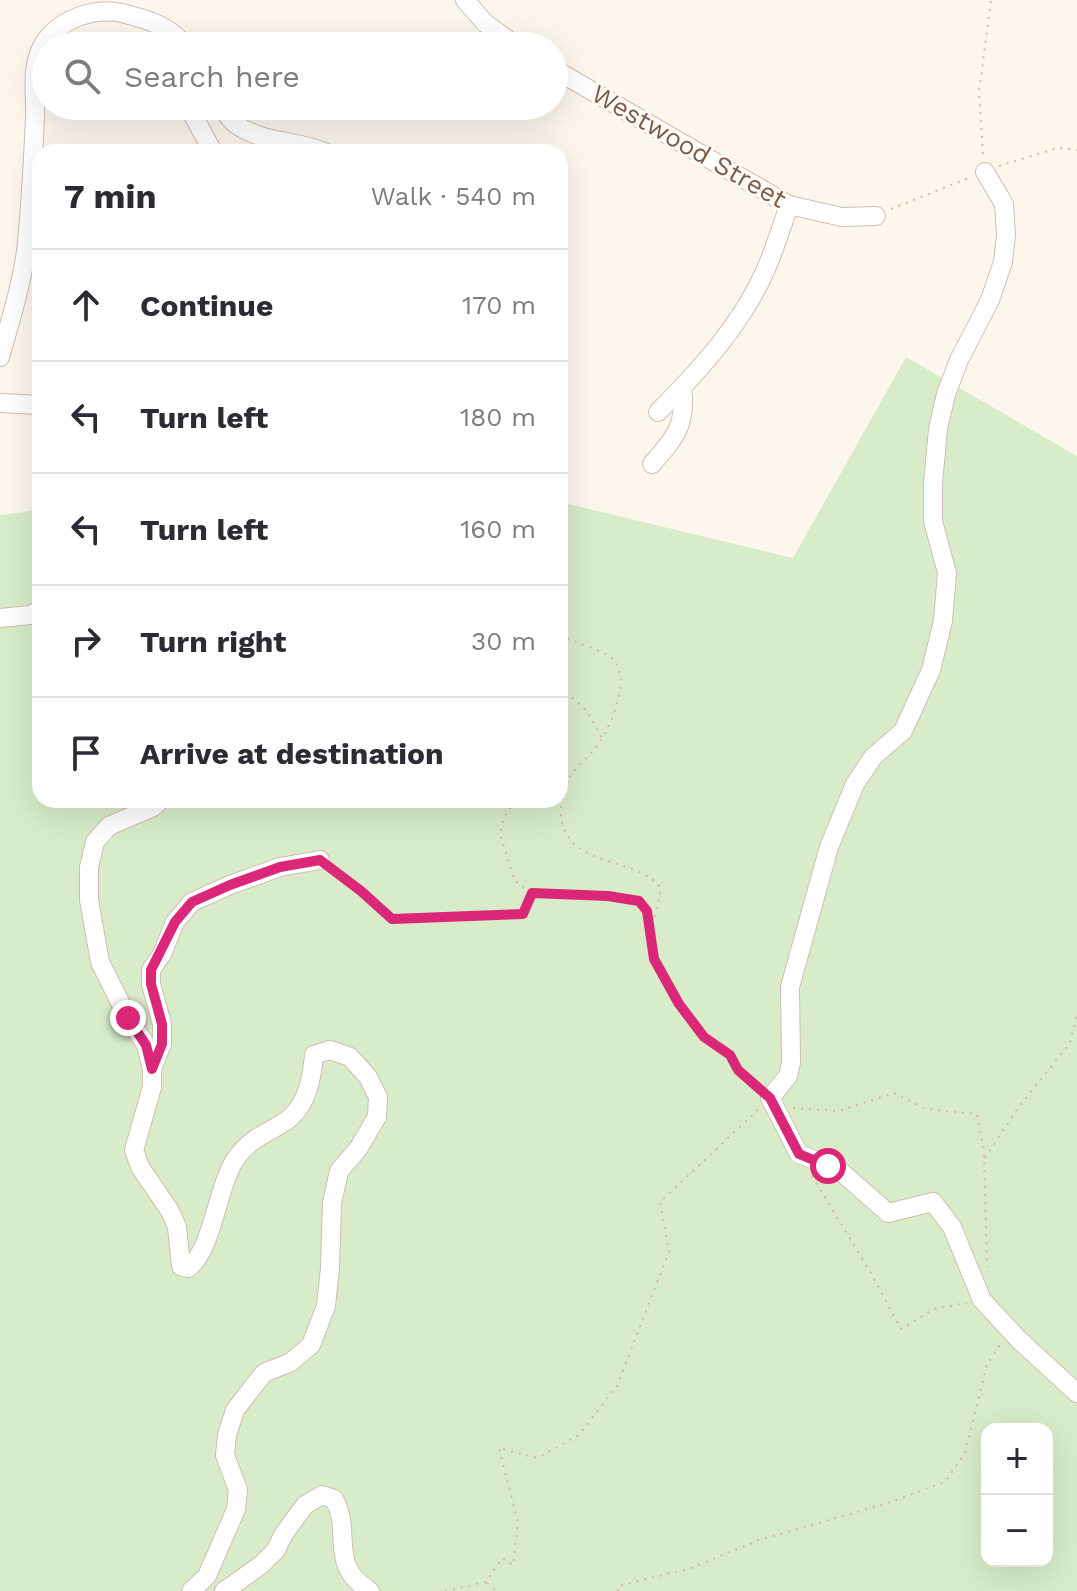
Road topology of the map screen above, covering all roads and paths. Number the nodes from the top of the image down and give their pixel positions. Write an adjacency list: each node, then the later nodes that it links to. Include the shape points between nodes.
1 (465, 0): 6 (street)
2 (991, 0): 15 (path, via 979,92)
3 (105, 5): 4 (street); 5 (street)
4 (55, 32)
5 (170, 32)
6 (497, 32)
7 (568, 77): 16 (street, Westwood Street)
8 (35, 120): 11 (street)
9 (196, 120): 12 (street)
10 (233, 120): 13 (street, via 271,140)
11 (33, 144)
12 (209, 144)
13 (297, 144)
14 (32, 159): 18 (street, via 26,252)
15 (985, 172): 38 (street, via 1004,204 1006,235 990,300 959,360 938,429 933,521 947,573 943,621 931,670 903,731 873,757 855,784 829,847 790,987 788,1076)
16 (789, 205): 17 (street, Westwood Street, via 842,217); 19 (street, via 765,271 730,330)
17 (876, 216)
18 (0, 357)
19 (682, 388): 22 (street); 23 (street, via 680,428)
20 (0, 403): 21 (street)
21 (32, 405)
22 (658, 412)
23 (652, 464)
24 (32, 614): 25 (street)
25 (0, 618)
26 (568, 638): 28 (path, via 611,657 621,672 622,690)
27 (568, 694): 28 (path, via 587,711)
28 (602, 738): 29 (path)
29 (568, 779)
30 (151, 808): 37 (street, via 109,826 95,842 89,900 100,962 146,1045)
31 (510, 808): 34 (path, via 500,834 504,853 515,881)
32 (562, 808): 35 (path, via 568,838 603,860 653,877 661,888)
33 (320, 860): 34 (path, via 392,919 523,914); 37 (street, via 230,885 192,902 175,922 151,970 162,1024 162,1044)
34 (532, 893): 35 (path, via 639,901)
35 (652, 932): 38 (path, via 654,959 679,1004 704,1037 730,1055 738,1070)
36 (1077, 1015): 41 (path, via 1070,1043)
37 (152, 1069): 47 (street, via 134,1150 170,1211 181,1266 188,1268 201,1254 237,1157 304,1100 314,1055 330,1050 350,1057 378,1097 369,1134 339,1171 326,1306 311,1345 291,1362 264,1373 235,1410 225,1455 238,1490 236,1509 207,1576)
38 (770, 1098): 40 (street); 46 (path, via 660,1202 669,1252 617,1386 579,1435 537,1458 499,1448 518,1522 513,1565 502,1558)
39 (793, 1108): 41 (path, via 839,1111 894,1093 926,1109 977,1114)
40 (799, 1154): 43 (street, via 838,1169 888,1213 933,1202 952,1227); 43 (path, via 901,1329 934,1309)
41 (985, 1159): 42 (path)
42 (987, 1277)
43 (982, 1300): 44 (street)
44 (1010, 1330): 45 (street); 52 (path, via 987,1364 965,1453 945,1482 759,1540 691,1568 618,1586)
45 (1077, 1393)
46 (486, 1582): 50 (path); 51 (path)
47 (191, 1591)
48 (224, 1591): 49 (street, via 261,1565 305,1505 322,1495 334,1499 342,1514 342,1553 360,1585)
49 (370, 1591)
50 (445, 1591)
51 (497, 1591)
52 (618, 1591)

